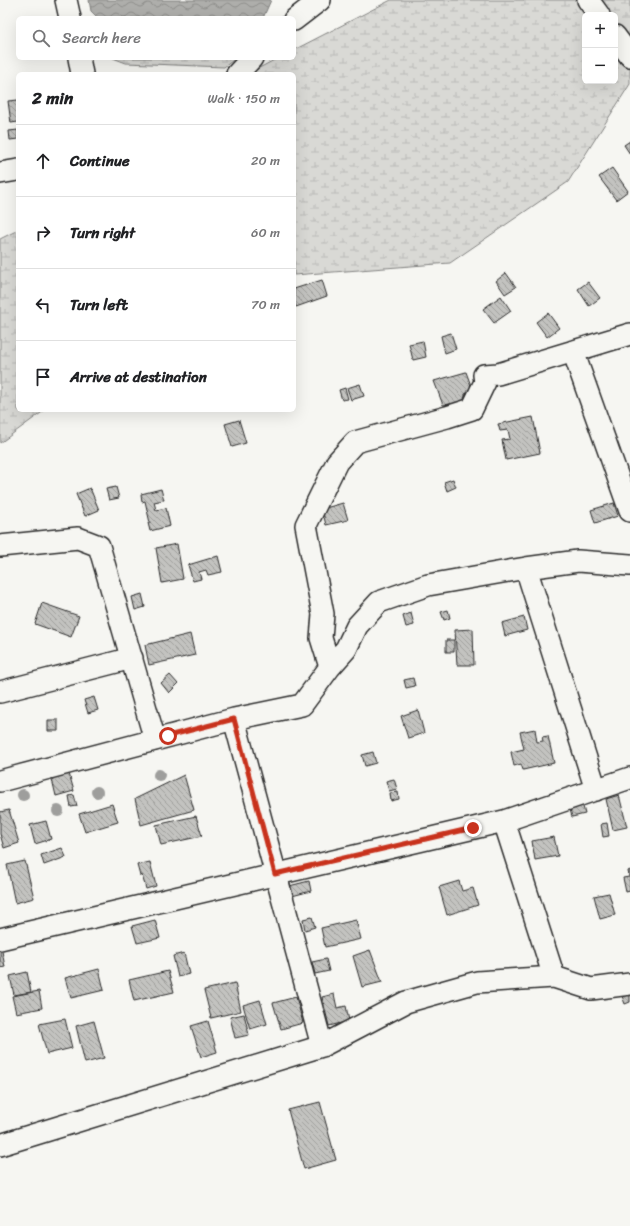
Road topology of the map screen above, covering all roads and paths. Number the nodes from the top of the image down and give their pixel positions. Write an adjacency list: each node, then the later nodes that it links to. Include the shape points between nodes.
1 (66, 0): 5 (street)
2 (320, 0): 6 (street)
3 (588, 0): 4 (street)
4 (597, 12)
5 (70, 16)
6 (296, 18)
7 (79, 60): 9 (street)
8 (250, 60): 10 (street)
9 (82, 72)
10 (239, 72)
11 (16, 170): 12 (street)
12 (0, 173)
13 (630, 334): 14 (street)
14 (573, 351): 15 (street); 20 (street, via 498,374 484,375 485,382 472,409 354,442 337,462 306,525 322,614 321,638)
15 (630, 511)
16 (0, 546): 19 (street, via 78,538 99,546)
17 (630, 565): 18 (street, via 578,561)
18 (526, 568): 20 (street, via 428,585 379,602 357,626 346,649); 26 (street)
19 (132, 658): 21 (street); 23 (street)
20 (330, 667): 22 (street, via 302,705)
21 (0, 692)
22 (234, 719): 23 (street); 28 (street)
23 (155, 740): 25 (street)
24 (630, 778): 26 (street)
25 (0, 781)
26 (596, 790): 27 (street)
27 (504, 821): 28 (street); 30 (street)
28 (275, 874): 29 (street); 32 (street)
29 (0, 939)
30 (554, 977): 31 (street, via 592,989); 32 (street, via 477,982 406,1002)
31 (630, 984)
32 (322, 1046): 33 (street)
33 (0, 1145)

